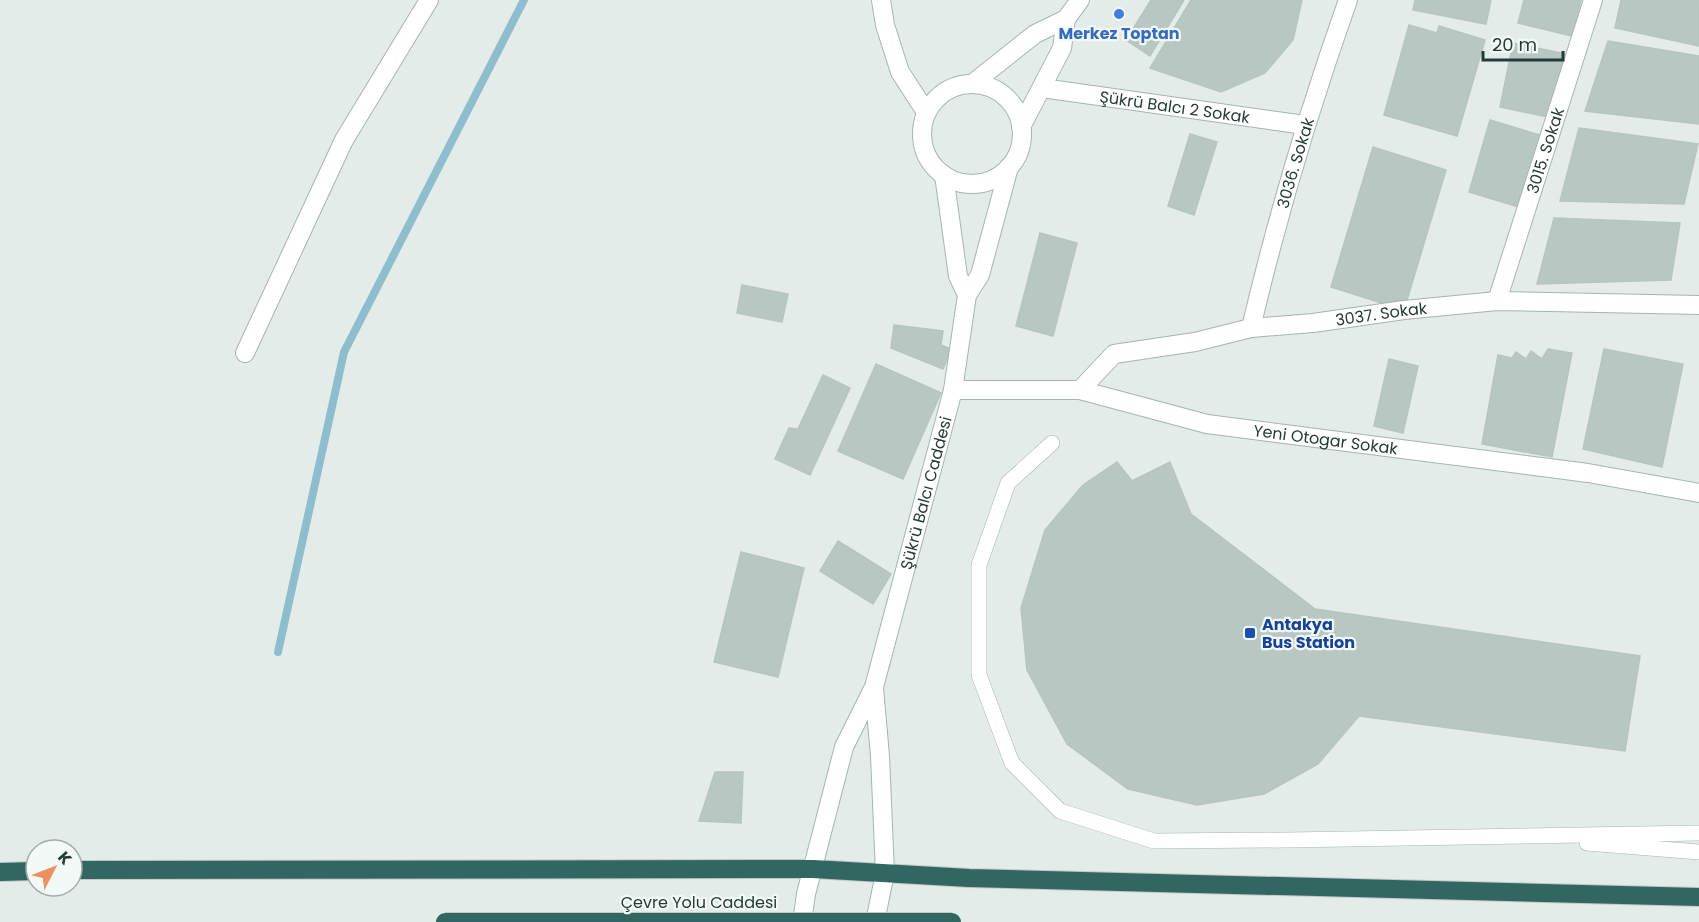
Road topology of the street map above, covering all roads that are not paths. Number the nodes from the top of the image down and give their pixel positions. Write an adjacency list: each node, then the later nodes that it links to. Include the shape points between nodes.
1 (429, 0): 18 (street, via 344,140)
2 (881, 0): 9 (street, via 900,72)
3 (1080, 0): 6 (street)
4 (1348, 0): 10 (street, 3036. Sokak)
5 (1593, 0): 15 (street, 3015. Sokak)
6 (1066, 20): 7 (street, via 1035,34); 8 (street, via 1062,48)
7 (972, 84): 9 (street, via 945,92); 11 (street, via 999,92 1018,114)
8 (1042, 87): 10 (street, Şükrü Balcı 2 Sokak); 11 (street)
9 (926, 112): 13 (street, via 922,140 933,166)
10 (1305, 125): 17 (street, 3036. Sokak)
11 (1021, 128): 12 (street, via 1017,155)
12 (1009, 167): 13 (street, via 985,182 971,184); 14 (street, Şükrü Balcı Caddesi, via 980,274)
13 (944, 175): 14 (street, Şükrü Balcı Caddesi, via 958,276)
14 (967, 295): 19 (street, Şükrü Balcı Caddesi)
15 (1497, 301): 16 (street, 3037. Sokak); 17 (street, 3037. Sokak)
16 (1699, 305)
17 (1251, 328): 20 (street, 3037. Sokak, via 1195,342 1114,354)
18 (245, 353)
19 (953, 390): 20 (street, Yeni Otogar Sokak); 23 (street, Şükrü Balcı Caddesi)
20 (1080, 390): 22 (street, Yeni Otogar Sokak, via 1207,424 1588,473)
21 (1052, 443): 25 (lane, via 1008,483 979,565 979,675 1012,764 1060,811 1154,841)
22 (1699, 493)
23 (874, 687): 27 (street, Şükrü Balcı Caddesi, via 844,747); 31 (street, Şükrü Balcı Caddesi)
24 (1699, 833): 25 (lane)
25 (1491, 836): 26 (lane)
26 (1699, 852)
27 (813, 869): 28 (highway); 31 (highway); 34 (street, Şükrü Balcı Caddesi)
28 (84, 870)
29 (24, 871): 30 (highway)
30 (0, 872)
31 (885, 873): 32 (highway); 35 (street, Şükrü Balcı Caddesi)
32 (1699, 897)
33 (445, 922): 36 (highway, Çevre Yolu Caddesi, bridge)
34 (802, 922)
35 (875, 922)
36 (952, 922)

